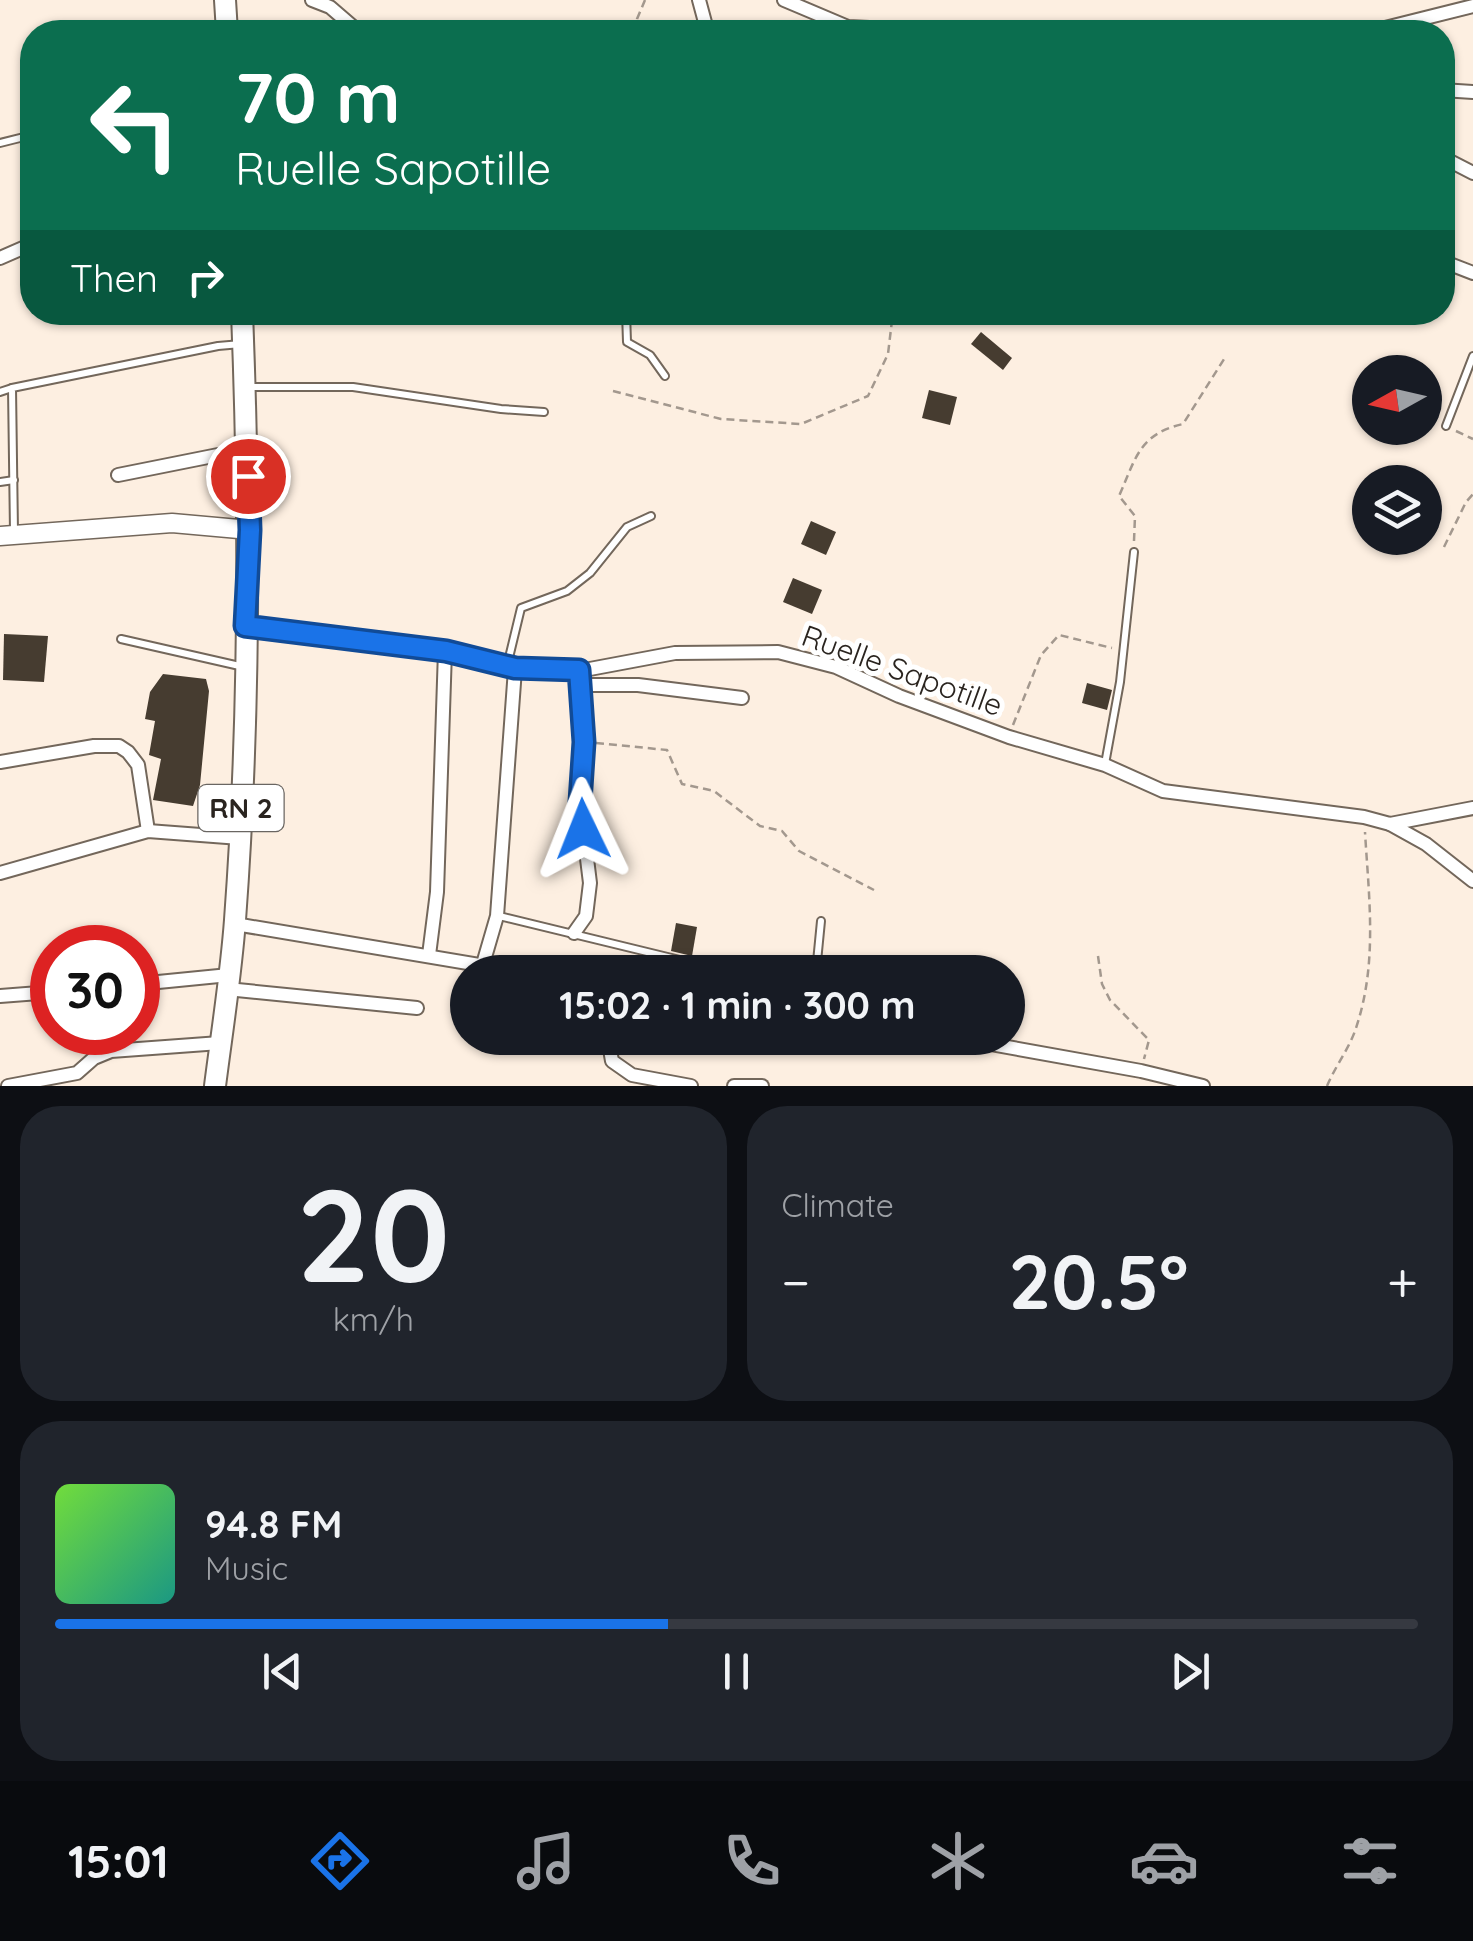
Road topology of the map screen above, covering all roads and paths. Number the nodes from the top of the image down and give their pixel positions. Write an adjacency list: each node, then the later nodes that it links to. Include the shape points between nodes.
1 (312, 0): 4 (street)
2 (784, 0): 5 (street)
3 (1473, 6): 6 (street)
4 (346, 20)
5 (833, 20)
6 (1417, 20)
7 (243, 325): 10 (main road, RN 2)
8 (627, 325): 13 (lane, via 628,342 650,355)
9 (891, 325): 16 (path, via 888,354 868,396 801,424 721,419)
10 (244, 344): 14 (main road, RN 2); 15 (lane)
11 (1226, 356): 30 (path, via 1183,424 1160,429 1143,443 1118,496 1135,516)
12 (1473, 356): 19 (lane)
13 (665, 376)
14 (246, 386): 18 (lane, via 353,386); 21 (main road, RN 2)
15 (12, 388): 17 (lane); 23 (lane)
16 (613, 390)
17 (0, 392)
18 (544, 412)
19 (1446, 426): 20 (path)
20 (1473, 439)
21 (248, 449): 22 (street); 27 (main road, RN 2)
22 (118, 476)
23 (14, 480): 24 (lane); 28 (lane)
24 (0, 482)
25 (1473, 494): 29 (path)
26 (651, 516): 36 (lane, via 627,526 566,591 521,608)
27 (250, 530): 28 (street, via 172,522); 31 (main road, RN 2)
28 (7, 535)
29 (1444, 547)
30 (1134, 552): 34 (lane)
31 (245, 626): 33 (street, Ruelle Sapotille); 35 (main road, RN 2)
32 (121, 640): 35 (lane)
33 (446, 651): 36 (street, Ruelle Sapotille); 55 (street)
34 (1123, 651): 39 (path, via 1059,635 1041,654); 42 (lane)
35 (246, 667): 47 (main road, RN 2)
36 (511, 667): 37 (street, Ruelle Sapotille); 51 (street)
37 (578, 678): 38 (street); 39 (street, Ruelle Sapotille, via 675,653 778,652 836,667); 40 (street)
38 (742, 698)
39 (1009, 737): 42 (street, Ruelle Sapotille)
40 (584, 742): 50 (path, via 666,750 682,784 714,792 760,826 782,832 799,851); 54 (street, via 580,802 590,883 586,916)
41 (0, 762): 46 (street, via 119,746 138,765)
42 (1105, 765): 44 (street, Ruelle Sapotille, via 1163,791)
43 (1473, 808): 45 (street, Ruelle Sapotille)
44 (1364, 817): 45 (street, Ruelle Sapotille); 76 (path, via 1372,907 1369,972 1355,1032)
45 (1390, 824): 49 (street)
46 (148, 831): 47 (street); 48 (street)
47 (240, 838): 53 (main road, RN 2)
48 (0, 873)
49 (1473, 881)
50 (874, 890)
51 (497, 916): 54 (lane); 56 (street)
52 (821, 920): 58 (lane)
53 (235, 924): 55 (street); 61 (main road, RN 2)
54 (574, 934): 57 (lane)
55 (429, 955): 60 (street)
56 (486, 955)
57 (660, 955)
58 (818, 955)
59 (1098, 956): 69 (path, via 1110,1000 1149,1040)
60 (450, 958)
61 (228, 982): 62 (street); 65 (street); 66 (main road, RN 2)
62 (160, 984)
63 (30, 994): 64 (street)
64 (0, 996)
65 (416, 1008)
66 (220, 1043): 70 (street, via 111,1051 76,1073); 71 (main road, RN 2)
67 (1025, 1050): 69 (street)
68 (611, 1055): 72 (street, via 632,1075)
69 (1141, 1070): 75 (street)
70 (8, 1086)
71 (214, 1086)
72 (691, 1086)
73 (734, 1086): 74 (street)
74 (762, 1086)
75 (1202, 1086)
76 (1327, 1086)

